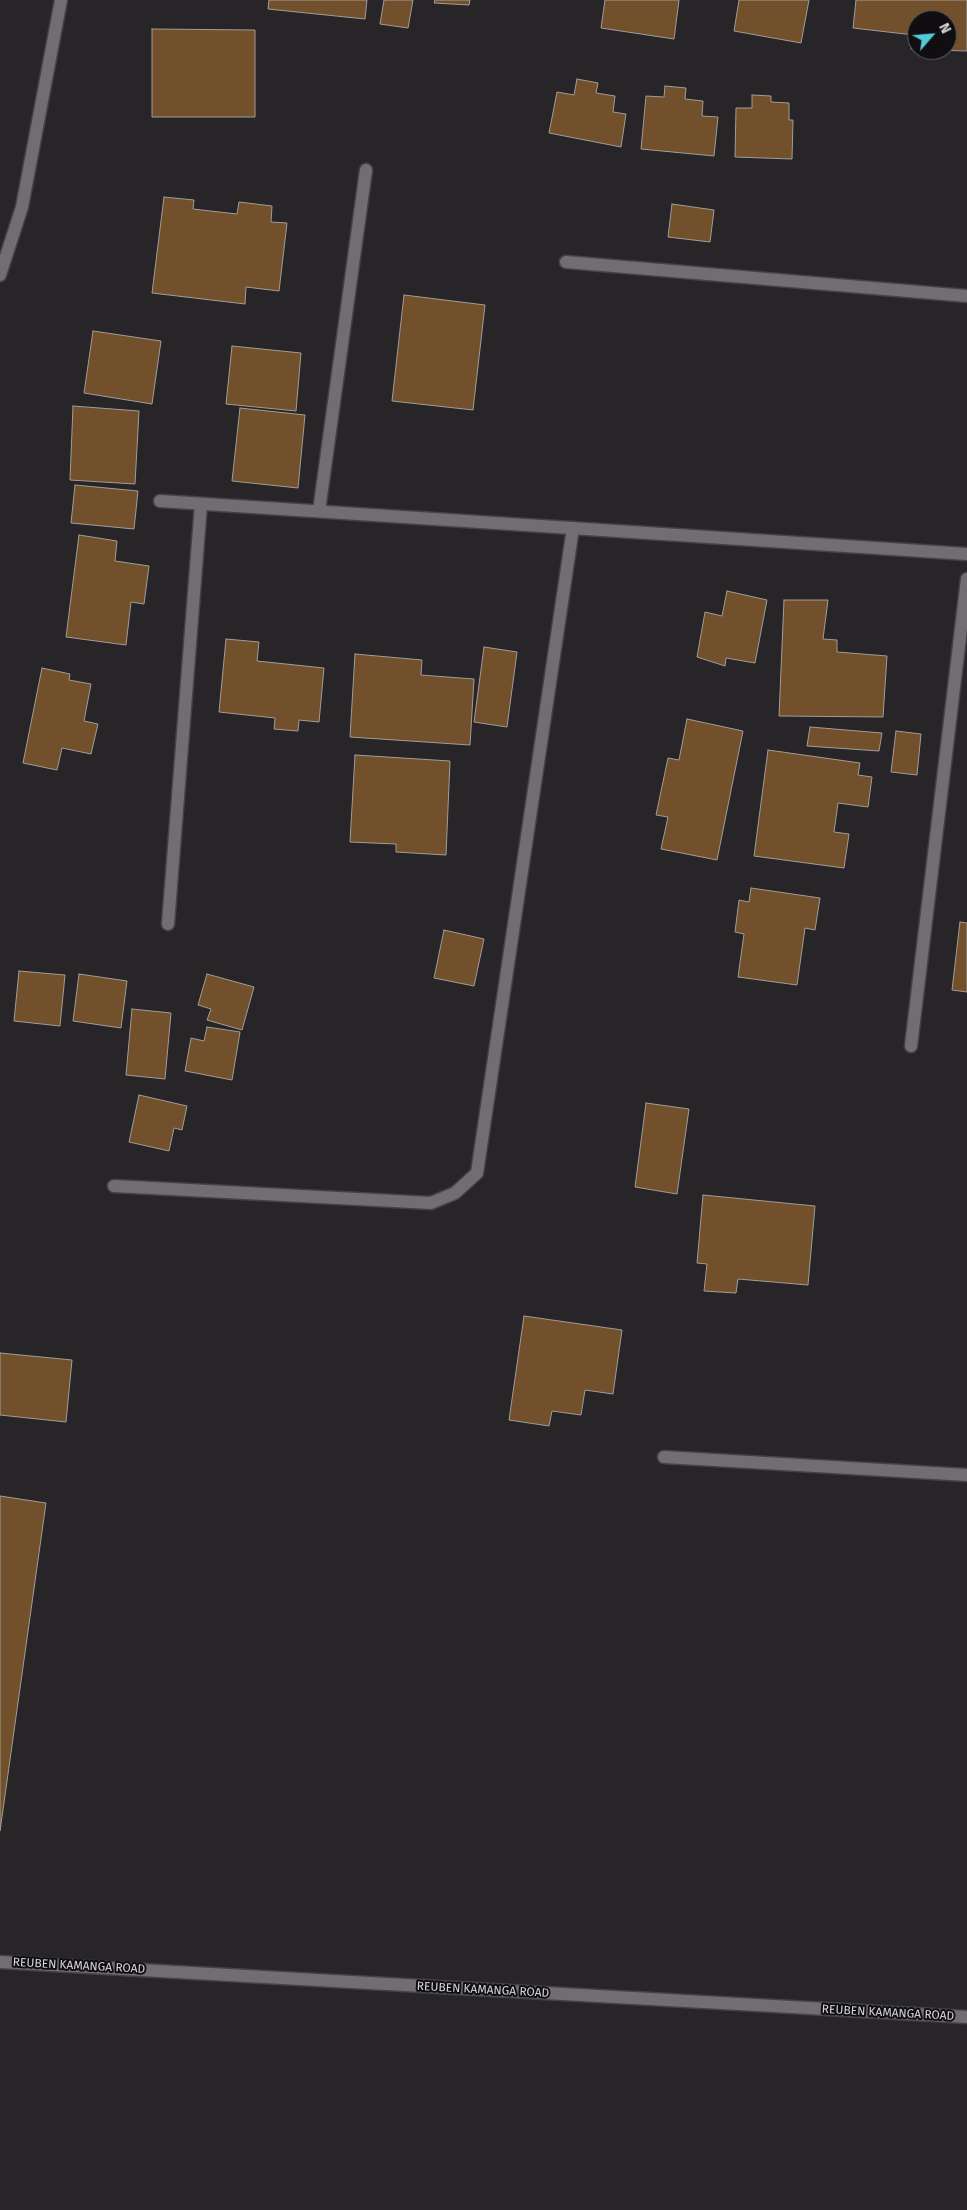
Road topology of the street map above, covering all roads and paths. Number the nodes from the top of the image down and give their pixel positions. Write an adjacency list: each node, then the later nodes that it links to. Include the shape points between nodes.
1 (61, 0): 4 (street, via 22,207)
2 (366, 170): 8 (street)
3 (566, 262): 5 (street)
4 (0, 275)
5 (967, 296)
6 (160, 501): 7 (street)
7 (201, 504): 8 (street); 12 (street)
8 (319, 511): 9 (street)
9 (573, 528): 10 (street); 14 (street, via 477,1173 455,1192 431,1203)
10 (967, 554)
11 (967, 579): 13 (street)
12 (168, 924)
13 (911, 1046)
14 (114, 1186)
15 (664, 1457): 16 (street)
16 (967, 1475)
17 (0, 1962): 18 (street, REUBEN KAMANGA ROAD)
18 (967, 2017)

